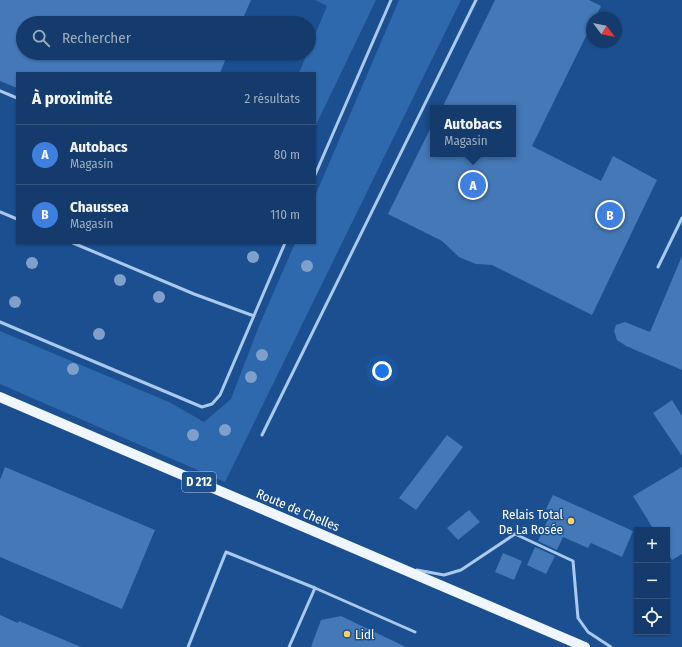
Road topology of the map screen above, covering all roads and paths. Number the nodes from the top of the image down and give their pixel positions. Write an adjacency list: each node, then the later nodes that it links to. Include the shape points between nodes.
1 (391, 0): 5 (lane)
2 (476, 0): 15 (lane)
3 (0, 91): 4 (lane)
4 (16, 98)
5 (316, 172)
6 (0, 212): 8 (lane)
7 (682, 218): 11 (lane)
8 (16, 219)
9 (75, 244): 12 (lane, via 194,294)
10 (285, 244): 12 (lane)
11 (658, 267)
12 (254, 316): 13 (lane, via 220,395 212,404 202,407)
13 (0, 322)
14 (0, 398): 16 (main road, Route de Chelles / D 212)
15 (262, 435)
16 (398, 567): 21 (main road, Route de Chelles / D 212); 22 (lane, via 444,575 461,570 515,534 573,561 578,618 588,632)
17 (315, 588): 18 (lane); 19 (lane, via 226,552); 20 (lane)
18 (415, 632)
19 (188, 647)
20 (289, 647)
21 (585, 647)
22 (611, 647)

